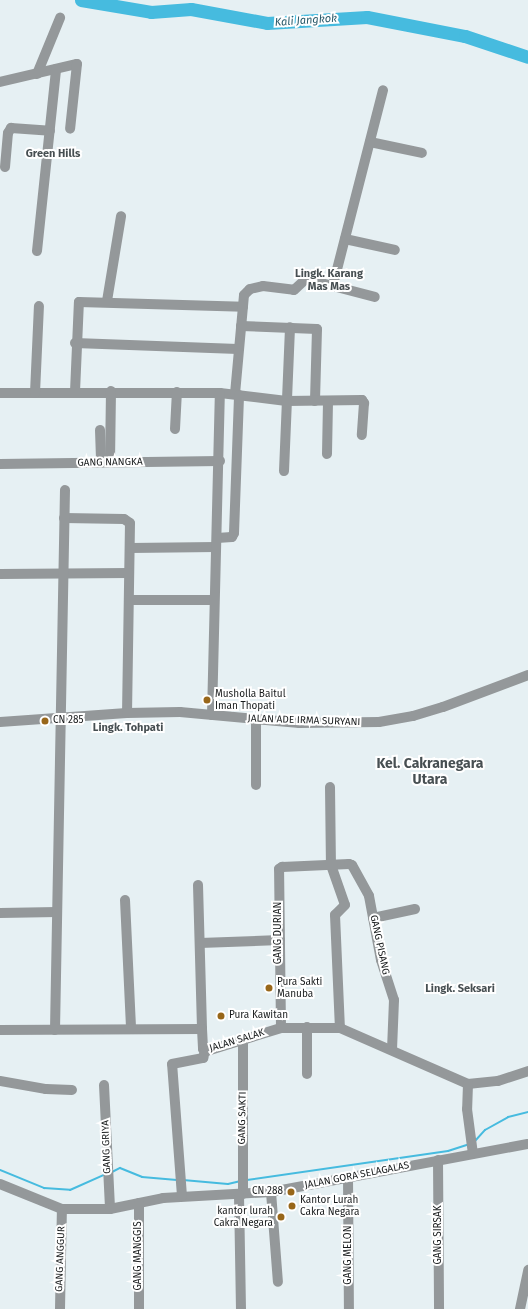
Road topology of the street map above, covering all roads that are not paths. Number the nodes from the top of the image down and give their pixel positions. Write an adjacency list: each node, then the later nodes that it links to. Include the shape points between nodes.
1 (60, 18): 3 (street)
2 (56, 70): 3 (street); 6 (street, via 77,64); 7 (street)
3 (37, 74): 4 (street)
4 (0, 82)
5 (383, 90): 8 (street)
6 (70, 129)
7 (50, 131): 10 (street, via 11,128 8,132); 14 (street)
8 (370, 142): 9 (street); 12 (street)
9 (422, 153)
10 (5, 167)
11 (121, 216): 17 (street)
12 (345, 239): 13 (street); 15 (street)
13 (395, 250)
14 (37, 251)
15 (333, 285): 16 (street); 19 (street, via 305,279 292,290 256,287 244,295)
16 (375, 297)
17 (107, 301): 19 (street); 22 (street, via 82,301 78,304)
18 (39, 306): 25 (street)
19 (242, 307): 20 (street)
20 (240, 326): 21 (street); 23 (street)
21 (290, 327): 31 (street); 32 (street, via 318,330)
22 (76, 343): 23 (street); 26 (street)
23 (238, 348): 30 (street)
24 (0, 392): 25 (street)
25 (35, 392): 26 (street)
26 (75, 392): 27 (street)
27 (112, 392): 28 (street); 39 (street)
28 (177, 392): 29 (street); 34 (street)
29 (220, 393): 30 (street); 38 (street)
30 (237, 394): 31 (street); 44 (street, via 234,533 232,537)
31 (287, 401): 32 (street); 41 (street)
32 (315, 401): 33 (street)
33 (328, 401): 36 (street, via 363,401); 37 (street)
34 (175, 429)
35 (100, 430): 39 (street)
36 (362, 435)
37 (327, 454)
38 (220, 461): 39 (street, GANG NANGKA); 44 (street)
39 (106, 462): 40 (street, GANG NANGKA)
40 (0, 464)
41 (284, 471)
42 (65, 490): 43 (street)
43 (64, 518): 45 (street, via 127,520 130,524); 48 (street)
44 (216, 542): 45 (street); 50 (street)
45 (130, 548): 46 (street)
46 (129, 573): 48 (street); 49 (street)
47 (0, 574): 48 (street)
48 (62, 575): 54 (street)
49 (129, 600): 50 (street); 52 (street)
50 (213, 600): 53 (street)
51 (528, 675): 55 (street, JALAN ADE IRMA SURYANI, via 443,707 397,720 329,724)
52 (127, 713): 53 (street, JALAN ADE IRMA SURYANI, via 180,712); 54 (street, JALAN ADE IRMA SURYANI)
53 (212, 715): 55 (street, JALAN ADE IRMA SURYANI)
54 (61, 718): 56 (street, JALAN ADE IRMA SURYANI); 63 (street)
55 (256, 720): 57 (street)
56 (0, 722)
57 (256, 785)
58 (330, 787): 59 (street)
59 (331, 865): 65 (street, GANG PISANG, via 349,864 353,867 368,896); 66 (street, GANG DURIAN, via 280,868); 71 (street, via 345,905 335,915)
60 (198, 885): 67 (street, JALAN SALAK)
61 (125, 900): 72 (street)
62 (415, 909): 65 (street)
63 (57, 912): 64 (street); 74 (street)
64 (0, 913)
65 (373, 918): 76 (street, GANG PISANG, via 381,960 394,1000)
66 (280, 940): 67 (street); 70 (street, GANG DURIAN)
67 (200, 944): 69 (street, JALAN SALAK)
68 (307, 1027): 70 (street, JALAN SALAK); 71 (street, JALAN SALAK); 79 (street)
69 (202, 1028): 72 (street); 77 (street, JALAN SALAK)
70 (281, 1028): 75 (street, JALAN SALAK)
71 (340, 1028): 76 (street, JALAN SALAK)
72 (130, 1029): 74 (street)
73 (0, 1030): 74 (street)
74 (55, 1030)
75 (243, 1041): 77 (street, JALAN SALAK); 90 (street, GANG SAKTI)
76 (392, 1049): 81 (street, JALAN SALAK)
77 (205, 1050): 89 (street, via 203,1058 172,1064)
78 (528, 1072): 81 (street)
79 (307, 1074)
80 (0, 1081): 83 (street, via 46,1089)
81 (468, 1084): 85 (street)
82 (104, 1085): 94 (street, GANG GRIYA)
83 (72, 1090)
84 (528, 1144): 85 (street, JALAN GORA SELAGALAS)
85 (472, 1147): 86 (street, JALAN GORA SELAGALAS)
86 (438, 1160): 87 (street, JALAN GORA SELAGALAS); 101 (street, GANG SIRSAK)
87 (348, 1177): 91 (street, JALAN GORA SELAGALAS); 100 (street, GANG MELON)
88 (0, 1184): 93 (street, JALAN GORA SELAGALAS)
89 (182, 1192): 90 (street, JALAN GORA SELAGALAS); 92 (street, JALAN GORA SELAGALAS)
90 (242, 1192): 91 (street, JALAN GORA SELAGALAS); 99 (street, GANG SAKTI)
91 (271, 1192): 96 (street)
92 (139, 1203): 94 (street, JALAN GORA SELAGALAS); 98 (street, GANG MANGGIS)
93 (62, 1209): 94 (street, JALAN GORA SELAGALAS); 97 (street, GANG ANGGUR)
94 (110, 1210)
95 (528, 1270): 102 (street)
96 (278, 1282)
97 (60, 1309)
98 (140, 1309)
99 (241, 1309)
100 (349, 1309)
101 (439, 1309)
102 (520, 1309)

